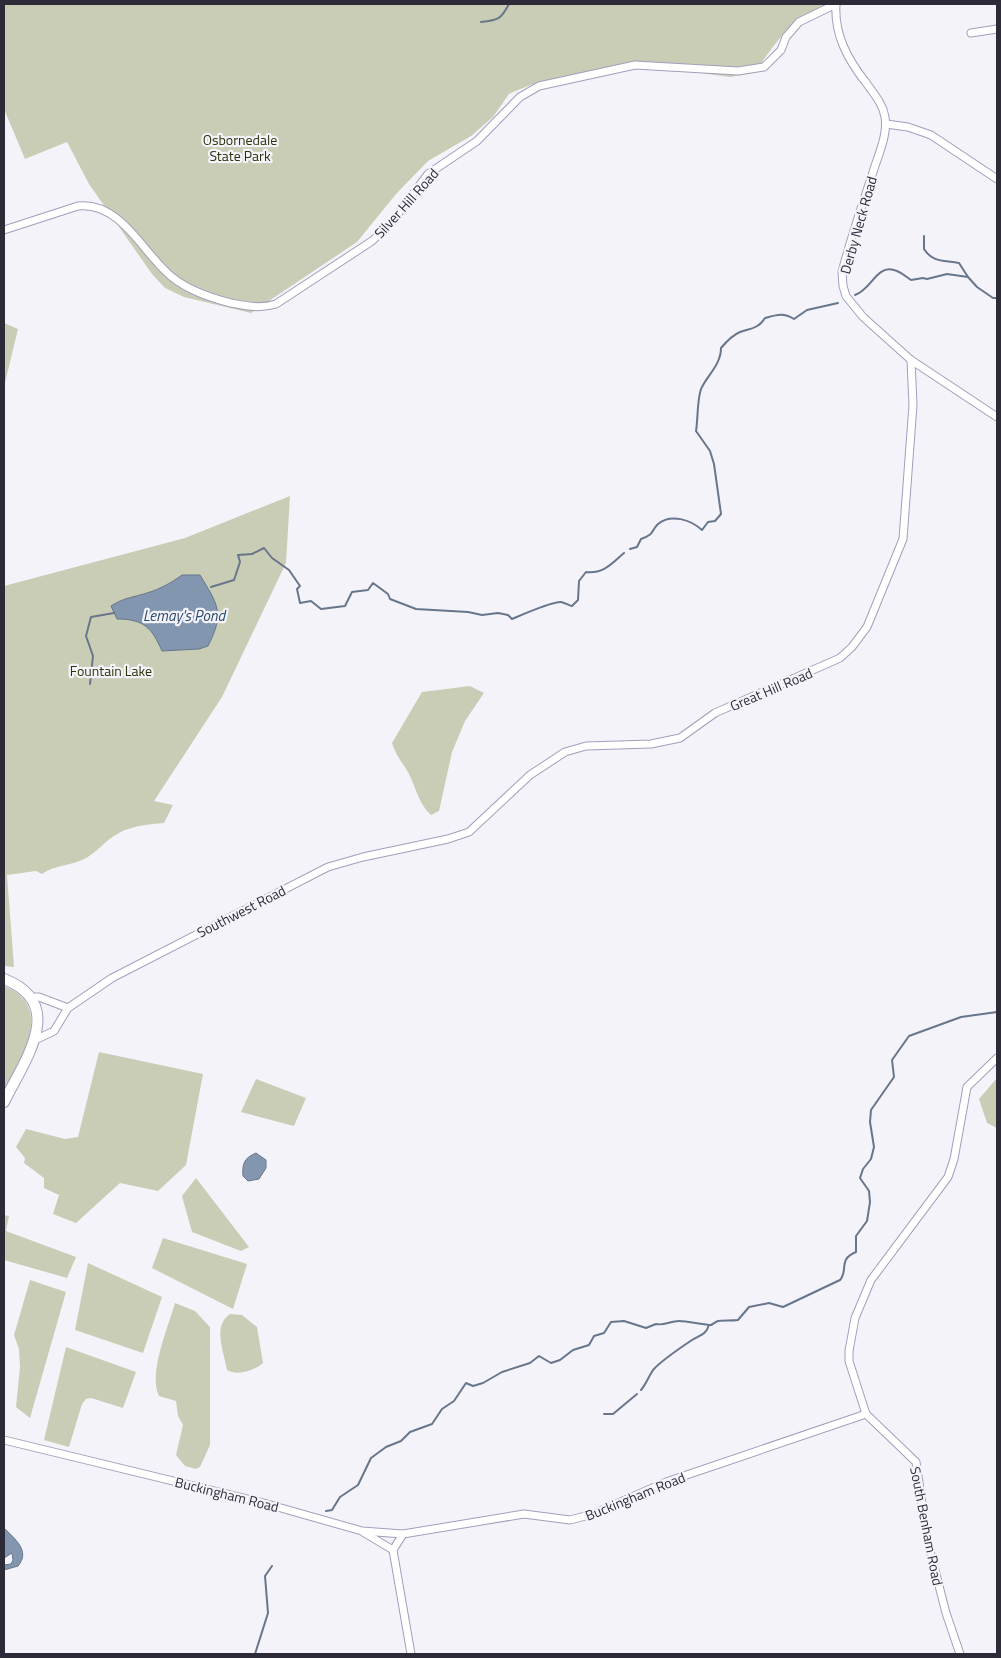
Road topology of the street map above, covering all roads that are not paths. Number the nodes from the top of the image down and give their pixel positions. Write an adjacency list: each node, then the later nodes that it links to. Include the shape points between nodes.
1 (836, 4): 4 (street, Derby Neck Road, via 836,22 843,45 879,100); 6 (street, Silver Hill Road, via 799,22 786,37 781,50 764,68 738,71 634,65 539,86 520,97 477,141 428,174 391,223 372,241 276,304 264,308 219,300 184,286 165,271 116,218 87,206)
2 (997, 29): 3 (street)
3 (971, 33)
4 (886, 124): 5 (street, via 931,135); 7 (street, Derby Neck Road, via 844,264 843,286 850,304)
5 (997, 179)
6 (4, 230)
7 (911, 360): 8 (street, Derby Neck Road); 9 (street, Great Hill Road, via 913,405 903,538 866,627 840,658 715,713 680,738 659,744 586,746 565,752 530,775 469,832)
8 (997, 417)
9 (426, 844): 12 (street, Southwest Road, via 363,856 328,867 112,978)
10 (4, 979): 11 (main road, via 20,986)
11 (31, 998): 12 (street, via 39,997); 13 (main road, via 38,1018)
12 (68, 1008): 13 (street, Southwest Road, via 54,1032)
13 (35, 1040): 15 (main road)
14 (997, 1058): 16 (street, via 967,1087 948,1177 881,1265 858,1309 849,1341 849,1361)
15 (4, 1102)
16 (866, 1414): 19 (street, Buckingham Road, via 666,1482 593,1514 570,1520 524,1514); 22 (street, South Benham Road, via 916,1462 927,1539)
17 (4, 1440): 18 (street, Buckingham Road, via 260,1502)
18 (362, 1531): 19 (street, Buckingham Road); 20 (street)
19 (404, 1534): 20 (street)
20 (393, 1550): 21 (street)
21 (411, 1654)
22 (960, 1654)

